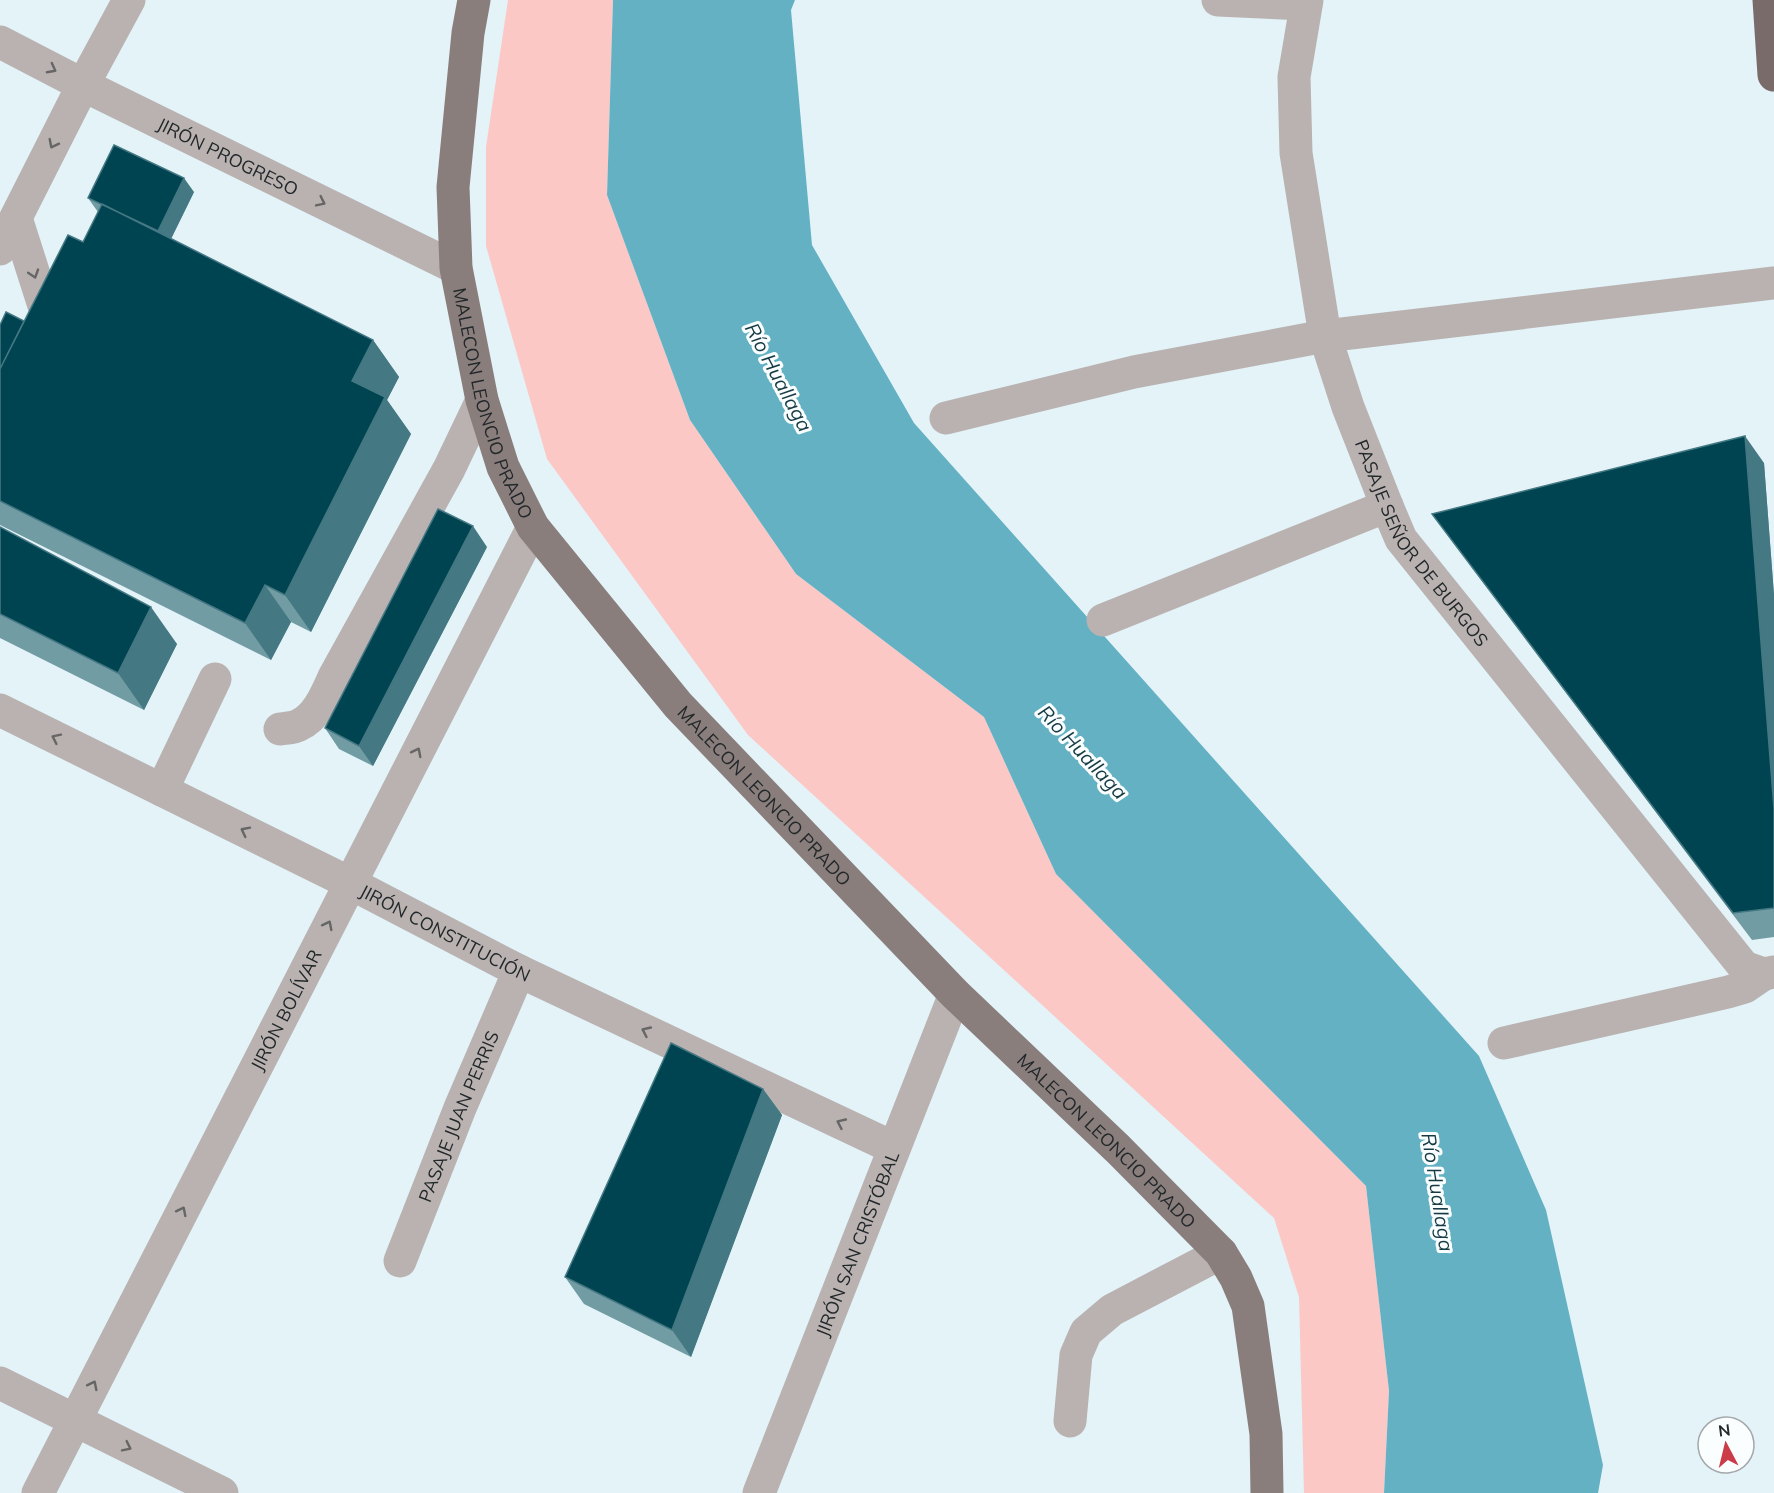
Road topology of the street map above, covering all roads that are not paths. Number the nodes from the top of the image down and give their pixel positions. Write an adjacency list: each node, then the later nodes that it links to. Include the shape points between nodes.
1 (129, 0): 8 (street)
2 (474, 0): 11 (main road, MALECON LEONCIO PRADO, via 453,187)
3 (1218, 0): 5 (street)
4 (1768, 0): 7 (highway)
5 (1306, 2): 14 (street, PASAJE SEÑOR DE BURGOS, via 1294,77 1296,153)
6 (0, 42): 8 (street, JIRÓN PROGRESO, one-way to 8)
7 (1774, 75)
8 (83, 85): 9 (street, one-way to 9); 11 (street, JIRÓN PROGRESO, one-way to 11)
9 (16, 218): 10 (street); 13 (street, one-way to 13, via 46,312)
10 (0, 249)
11 (456, 268): 15 (main road, MALECON LEONCIO PRADO)
12 (1774, 283): 14 (street)
13 (44, 336)
14 (1325, 336): 16 (street, via 1134,372); 17 (street, PASAJE SEÑOR DE BURGOS)
15 (482, 400): 18 (main road, MALECON LEONCIO PRADO, via 503,467); 22 (street, via 449,469 326,694 311,718 298,726)
16 (946, 418)
17 (1387, 506): 19 (street); 26 (street, PASAJE SEÑOR DE BURGOS, via 1401,538 1744,967)
18 (533, 527): 24 (street, JIRÓN BOLÍVAR, one-way to 18); 27 (main road, MALECON LEONCIO PRADO, via 678,705)
19 (1103, 620)
20 (215, 679): 23 (street)
21 (0, 710): 23 (street, JIRÓN CONSTITUCIÓN, one-way to 21)
22 (280, 729)
23 (162, 790): 24 (street, JIRÓN CONSTITUCIÓN, one-way to 23)
24 (350, 883): 25 (street, JIRÓN CONSTITUCIÓN); 33 (street, JIRÓN BOLÍVAR, one-way to 24)
25 (519, 971): 29 (street, JIRÓN CONSTITUCIÓN, one-way to 25); 31 (street, PASAJE JUAN PERRIS)
26 (1769, 973): 28 (street, via 1728,992)
27 (955, 994): 29 (street, JIRÓN SAN CRISTÓBAL); 30 (main road, MALECON LEONCIO PRADO)
28 (1504, 1042)
29 (894, 1148): 37 (street, JIRÓN SAN CRISTÓBAL)
30 (1221, 1253): 34 (street, via 1112,1310 1086,1332 1076,1355); 38 (main road, MALECON LEONCIO PRADO, via 1248,1306 1266,1434)
31 (400, 1261)
32 (0, 1383): 33 (street)
33 (75, 1421): 35 (street, JIRÓN BOLÍVAR); 36 (street, one-way to 36)
34 (1070, 1421)
35 (38, 1493)
36 (222, 1493)
37 (759, 1493)
38 (1267, 1493)

